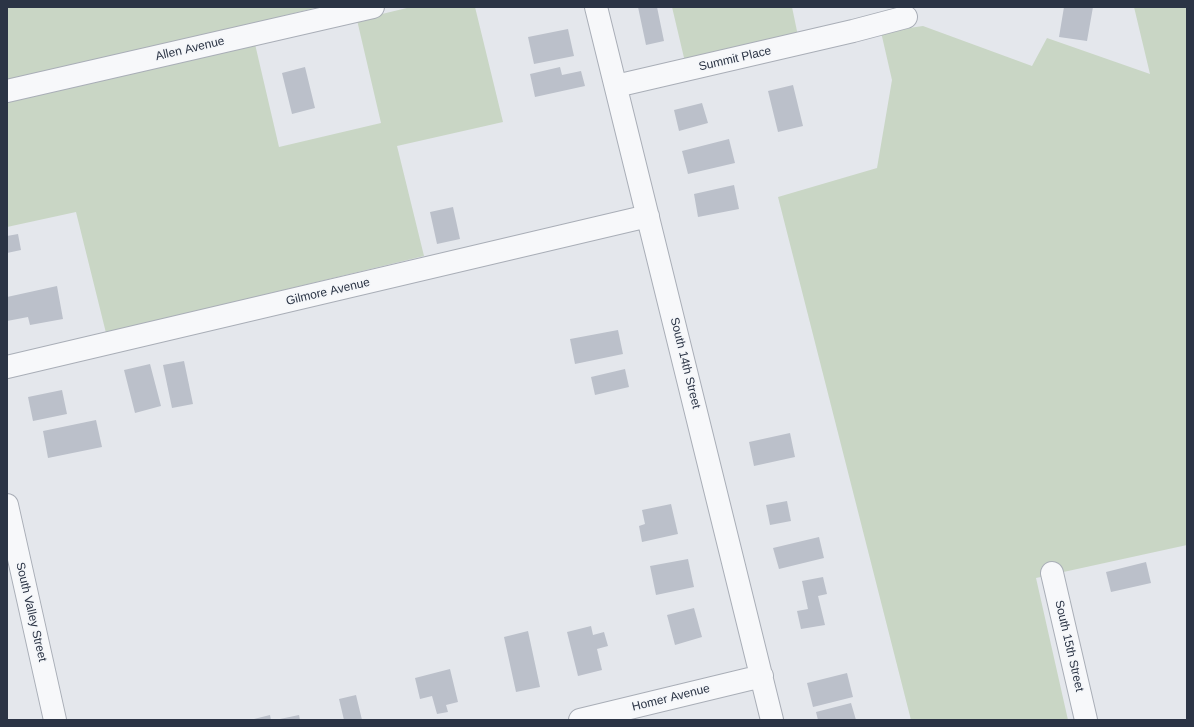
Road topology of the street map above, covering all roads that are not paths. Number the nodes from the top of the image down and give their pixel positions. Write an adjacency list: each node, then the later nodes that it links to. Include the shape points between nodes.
1 (373, 7): 5 (street, Allen Avenue)
2 (596, 7): 4 (street, South 14th Street)
3 (906, 17): 4 (street, Summit Place)
4 (616, 86): 6 (street, South 14th Street)
5 (7, 90)
6 (648, 216): 7 (street, Gilmore Avenue); 11 (street, South 14th Street)
7 (7, 367)
8 (7, 505): 9 (street, South Valley Street)
9 (12, 549): 12 (street, South Valley Street)
10 (1052, 573): 15 (street, South 15th Street)
11 (762, 676): 13 (street, Homer Avenue); 14 (street, South 14th Street)
12 (55, 720)
13 (580, 720)
14 (772, 720)
15 (1086, 720)

